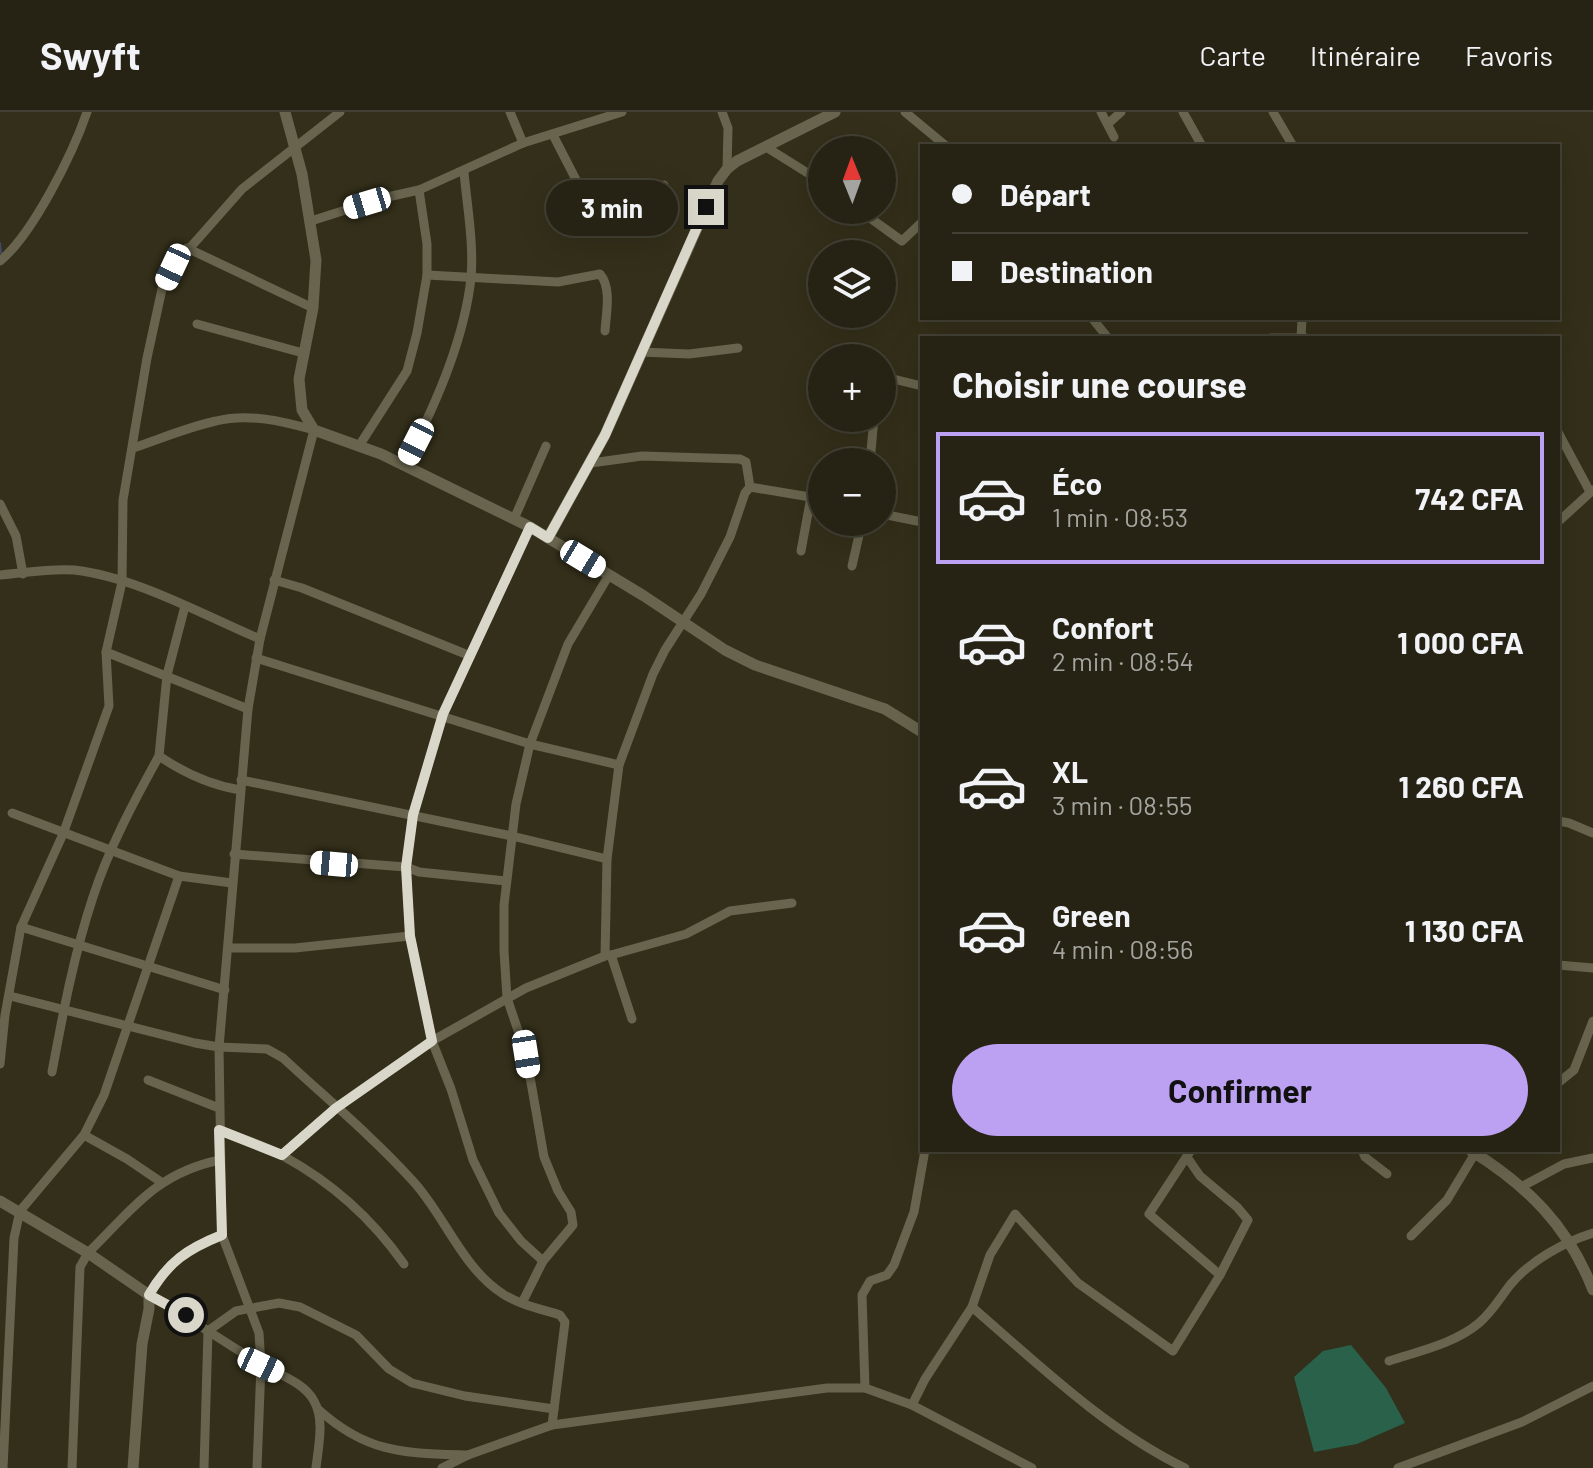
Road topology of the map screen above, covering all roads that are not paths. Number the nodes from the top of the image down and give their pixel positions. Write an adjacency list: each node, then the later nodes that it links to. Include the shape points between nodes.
1 (87, 112): 31 (street, via 46,196)
2 (285, 112): 20 (street)
3 (340, 112): 20 (street)
4 (510, 112): 16 (street)
5 (622, 112): 14 (street)
6 (722, 112): 22 (street, via 728,128)
7 (835, 112): 21 (street)
8 (905, 112): 17 (street)
9 (1101, 112): 13 (street)
10 (1121, 112): 13 (street)
11 (1183, 112): 18 (street)
12 (1273, 112): 19 (street)
13 (1109, 123): 15 (street)
14 (553, 135): 16 (street); 25 (street, via 593,208)
15 (1114, 137)
16 (523, 143): 23 (street)
17 (944, 144)
18 (1201, 144)
19 (1292, 144)
20 (295, 145): 27 (street); 30 (street, via 242,189)
21 (766, 147): 22 (street); 24 (street)
22 (727, 169): 40 (street)
23 (464, 172): 26 (street); 33 (street)
24 (808, 173)
25 (664, 185)
26 (419, 190): 27 (street); 32 (street)
27 (311, 221): 34 (street, via 316,260)
28 (878, 224): 29 (street, via 902,241)
29 (920, 224)
30 (187, 248): 34 (street); 48 (street, via 162,289)
31 (0, 261)
32 (427, 275): 33 (street); 46 (street, via 407,371)
33 (471, 278): 37 (street, via 558,282 600,274 607,290); 50 (street, via 441,387)
34 (313, 308): 41 (street)
35 (1094, 320): 38 (street)
36 (197, 324): 41 (street)
37 (605, 331)
38 (1106, 336)
39 (738, 348): 40 (street)
40 (641, 352): 49 (street)
41 (303, 353): 44 (street, via 302,410)
42 (896, 378): 43 (street)
43 (920, 385)
44 (314, 430): 46 (street); 48 (street, via 244,418 216,421); 68 (street)
45 (1560, 435): 52 (street)
46 (359, 446): 50 (street)
47 (546, 446): 57 (street)
48 (133, 448): 69 (street, via 123,500)
49 (591, 463): 51 (street, via 642,456 740,459 749,469); 62 (street)
50 (404, 465): 57 (street)
51 (750, 487): 53 (street); 71 (street, via 730,537)
52 (1592, 491): 58 (street)
53 (808, 497)
54 (0, 504): 65 (street, via 16,536)
55 (808, 513): 63 (street)
56 (896, 517): 59 (street)
57 (514, 519): 60 (street)
58 (1560, 520)
59 (920, 522)
60 (530, 527): 62 (street); 74 (street)
61 (859, 536): 64 (street)
62 (548, 538): 67 (street)
63 (801, 551)
64 (852, 566)
65 (23, 574): 66 (street); 69 (street, via 74,570)
66 (0, 575)
67 (609, 575): 71 (street); 80 (street, via 568,644)
68 (274, 580): 72 (street); 74 (street)
69 (122, 582): 70 (street); 73 (street)
70 (185, 606): 72 (street); 76 (street)
71 (684, 621): 79 (street, via 755,665 885,709); 82 (street, via 653,674)
72 (260, 639): 75 (street)
73 (106, 652): 76 (street); 88 (street, via 109,706)
74 (468, 655): 78 (street)
75 (256, 658): 77 (street); 78 (street)
76 (167, 675): 77 (street); 81 (street)
77 (248, 709): 83 (street)
78 (443, 714): 80 (street); 85 (street)
79 (920, 731)
80 (530, 744): 82 (street); 89 (street)
81 (159, 756): 83 (street, via 218,786); 90 (street)
82 (619, 765): 92 (street)
83 (241, 785): 85 (street); 91 (street)
84 (12, 813): 88 (street)
85 (413, 815): 89 (street); 93 (street)
86 (1560, 821): 87 (street)
87 (1593, 833)
88 (63, 834): 90 (street); 98 (street)
89 (512, 836): 92 (street); 95 (street)
90 (111, 852): 94 (street); 100 (street)
91 (234, 854): 93 (street); 96 (street)
92 (607, 859): 102 (street)
93 (406, 867): 95 (street); 99 (street)
94 (179, 876): 96 (street); 104 (street)
95 (506, 881): 108 (street)
96 (232, 883): 101 (street)
97 (792, 903): 102 (street, via 730,911 686,934)
98 (21, 927): 100 (street); 107 (street)
99 (410, 936): 101 (street, via 331,946); 113 (street)
100 (78, 946): 104 (street); 109 (street)
101 (228, 948): 106 (street)
102 (608, 956): 108 (street); 110 (street)
103 (1560, 965): 105 (street)
104 (147, 967): 106 (street); 112 (street)
105 (1593, 968)
106 (225, 990): 114 (street)
107 (10, 996): 109 (street); 115 (street)
108 (507, 998): 113 (street); 141 (street, via 526,1054 544,1157 573,1218 573,1225)
109 (63, 1007): 112 (street); 116 (street)
110 (632, 1019)
111 (1593, 1021): 118 (street, via 1574,1070)
112 (127, 1025): 114 (street); 122 (street, via 104,1095)
113 (432, 1041): 120 (street); 141 (street, via 473,1160 499,1213)
114 (219, 1047): 119 (street); 120 (street, via 267,1049)
115 (0, 1064)
116 (52, 1072)
117 (148, 1080): 119 (street)
118 (1560, 1081)
119 (219, 1108): 121 (street)
120 (336, 1108): 128 (street); 146 (street, via 415,1182 485,1280)
121 (219, 1130): 128 (street); 130 (street)
122 (84, 1135): 132 (street); 135 (street)
123 (925, 1152): 153 (street, via 914,1212 894,1265 887,1275 870,1281 862,1295)
124 (1363, 1152): 131 (street)
125 (1473, 1152): 138 (street, via 1447,1200)
126 (1475, 1152): 133 (street)
127 (1189, 1154): 143 (street, via 1200,1176 1248,1220); 143 (street, via 1149,1214)
128 (282, 1155): 142 (street, via 369,1220)
129 (1593, 1158): 133 (street, via 1564,1164)
130 (220, 1160): 132 (street, via 194,1165); 137 (street)
131 (1387, 1174)
132 (161, 1182): 140 (street)
133 (1521, 1187): 139 (street, via 1558,1223)
134 (0, 1201): 135 (street)
135 (20, 1211): 140 (street); 159 (street, via 13,1252)
136 (1593, 1233): 139 (street)
137 (222, 1235): 145 (street, via 185,1252); 148 (street)
138 (1411, 1236)
139 (1570, 1243): 144 (street); 150 (street, via 1526,1268 1470,1330)
140 (88, 1253): 145 (street); 160 (street, via 78,1281)
141 (543, 1261): 146 (street)
142 (404, 1264)
143 (1220, 1275): 147 (street, via 1173,1351 1078,1283 1015,1214 990,1255)
144 (1593, 1290)
145 (149, 1295): 149 (street); 161 (street)
146 (522, 1303): 155 (street, via 560,1315 565,1322)
147 (972, 1307): 154 (street); 167 (street, via 1095,1411)
148 (250, 1309): 149 (street, via 227,1315); 151 (street, via 259,1333); 155 (street, via 279,1303 300,1307 356,1335 389,1369 412,1383)
149 (208, 1331): 151 (street); 162 (street)
150 (1389, 1361)
151 (261, 1365): 156 (street, via 301,1388); 163 (street)
152 (1593, 1386): 168 (street, via 1522,1422)
153 (865, 1388): 154 (street); 157 (street, via 741,1398)
154 (912, 1405): 166 (street)
155 (554, 1409): 157 (street)
156 (319, 1410): 158 (street, via 350,1436 368,1443 392,1450); 164 (street)
157 (552, 1425): 158 (street)
158 (468, 1455): 165 (street)
159 (3, 1468)
160 (72, 1468)
161 (133, 1468)
162 (204, 1468)
163 (257, 1468)
164 (316, 1468)
165 (442, 1468)
166 (1032, 1468)
167 (1185, 1468)
168 (1398, 1468)

